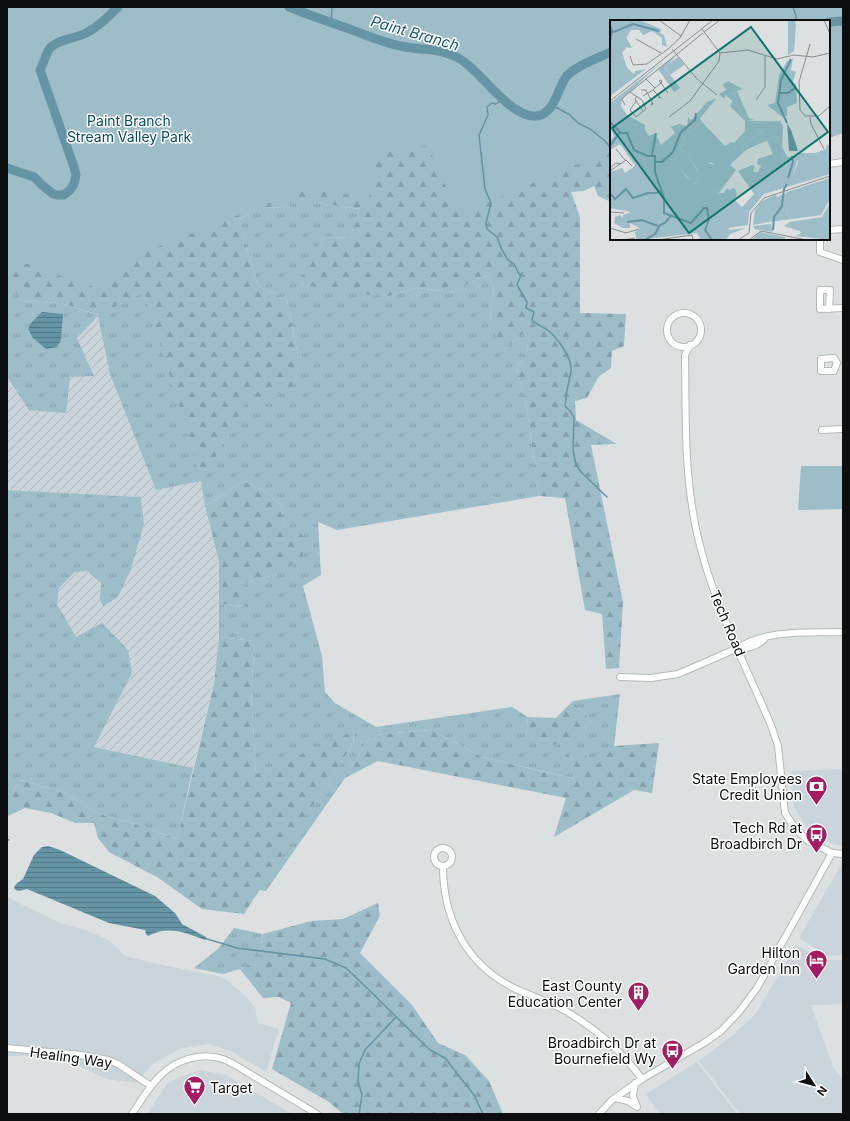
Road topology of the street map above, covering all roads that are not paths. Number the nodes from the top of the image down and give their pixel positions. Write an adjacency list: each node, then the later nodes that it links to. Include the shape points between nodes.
1 (843, 162): 2 (street)
2 (830, 164)
3 (843, 229): 4 (street)
4 (830, 230)
5 (820, 240): 6 (street, via 820,252)
6 (843, 260)
7 (843, 308): 8 (street)
8 (829, 309)
9 (690, 345): 10 (street); 10 (street, Tech Road, via 699,337 700,324 693,316 684,313 676,315 668,323 670,340); 11 (street, Tech Road)
10 (677, 346): 11 (street, Tech Road)
11 (685, 355): 15 (street, Tech Road, via 688,475 693,513 710,579)
12 (843, 429): 13 (street)
13 (822, 430)
14 (843, 632): 15 (street, via 779,635 766,637 762,642 747,649)
15 (738, 648): 16 (street, via 678,674 651,678); 17 (street, Tech Road, via 778,746 785,813 808,841)
16 (620, 677)
17 (832, 854): 18 (street, Tech Road); 21 (street, via 757,988 739,1012 721,1031 704,1043)
18 (843, 854)
19 (443, 866): 21 (street, via 443,884 451,920 470,953 479,963 511,986 582,1021 618,1050)
20 (7, 1048): 23 (street, Healing Way, via 108,1060)
21 (642, 1079): 22 (street)
22 (635, 1083): 24 (street); 24 (street, via 633,1096 637,1107)
23 (151, 1086): 25 (street); 26 (street, via 161,1074 183,1060 210,1056 238,1066)
24 (615, 1098): 27 (street)
25 (132, 1114)
26 (317, 1114)
27 (599, 1114)

